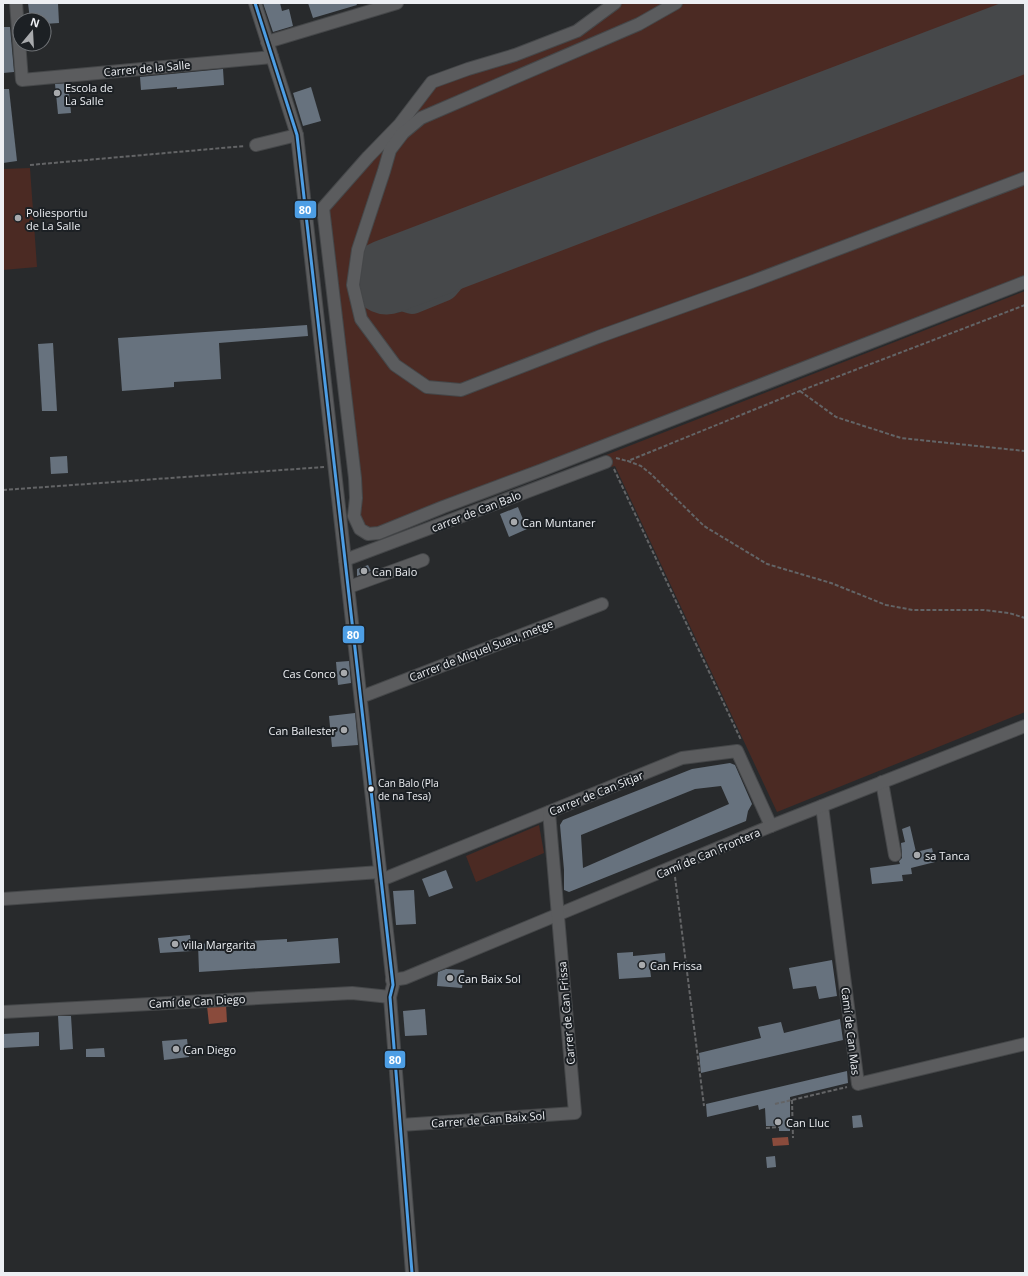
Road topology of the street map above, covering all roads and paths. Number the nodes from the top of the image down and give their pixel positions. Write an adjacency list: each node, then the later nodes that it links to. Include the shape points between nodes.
1 (16, 3): 7 (street, Carrer de la Salle, via 22,80)
2 (255, 3): 6 (street)
3 (397, 3): 6 (street)
4 (615, 3): 12 (street, via 577,31 515,55 432,82 400,124 323,208 355,478 354,516 360,529 368,534 379,533)
5 (676, 3): 11 (street, via 639,24 421,118 390,150 358,250 353,285 361,319 395,365 427,387 461,390)
6 (267, 42): 7 (street)
7 (272, 57): 8 (street)
8 (297, 135): 9 (street); 17 (street)
9 (256, 144): 10 (path)
10 (30, 165)
11 (1025, 178)
12 (1025, 282)
13 (1025, 305): 14 (path)
14 (800, 391): 15 (path, via 836,417 901,438); 23 (path, via 628,461 641,466 651,474 704,526 767,564 831,583 886,605 913,610 984,610)
15 (1025, 450)
16 (606, 462): 19 (street, carrer de Can Balo); 26 (path, via 610,470 614,468)
17 (335, 466): 18 (path); 19 (street)
18 (3, 490)
19 (346, 560): 21 (street)
20 (423, 560): 21 (street)
21 (348, 587): 24 (street)
22 (602, 604): 24 (street, Carrer de Miquel Suau, metge)
23 (1025, 618)
24 (361, 696): 33 (street)
25 (1025, 726): 27 (street, Camí de Can Frontera)
26 (743, 744)
27 (882, 782): 28 (street, Camí de Can Frontera); 31 (street)
28 (822, 806): 30 (street, Camí de Can Frontera); 40 (street, Camí de Can Mas)
29 (548, 812): 30 (street, Carrer de Can Sitjar, via 682,758 737,751); 33 (street, Carrer de Can Sitjar); 35 (street, Carrer de Can Frissa)
30 (771, 826): 32 (street, Camí de Can Frontera)
31 (895, 855)
32 (674, 868): 35 (street, Camí de Can Frontera); 43 (path)
33 (381, 876): 34 (street, Carrer de Can Sitjar); 36 (street)
34 (3, 899)
35 (557, 914): 36 (street, Camí de Can Frontera, via 405,978); 44 (street, Carrer de Can Frissa)
36 (392, 980): 37 (street)
37 (390, 997): 38 (street, Camí de Can Diego, via 352,993); 45 (street)
38 (3, 1012)
39 (1025, 1044): 40 (street, Camí de Can Mas)
40 (858, 1084): 41 (path)
41 (792, 1100): 42 (path); 48 (path)
42 (775, 1104)
43 (704, 1106)
44 (575, 1113): 45 (street, Carrer de Can Baix Sol)
45 (401, 1125): 49 (street)
46 (779, 1127): 47 (path)
47 (766, 1128)
48 (793, 1138)
49 (412, 1273)

